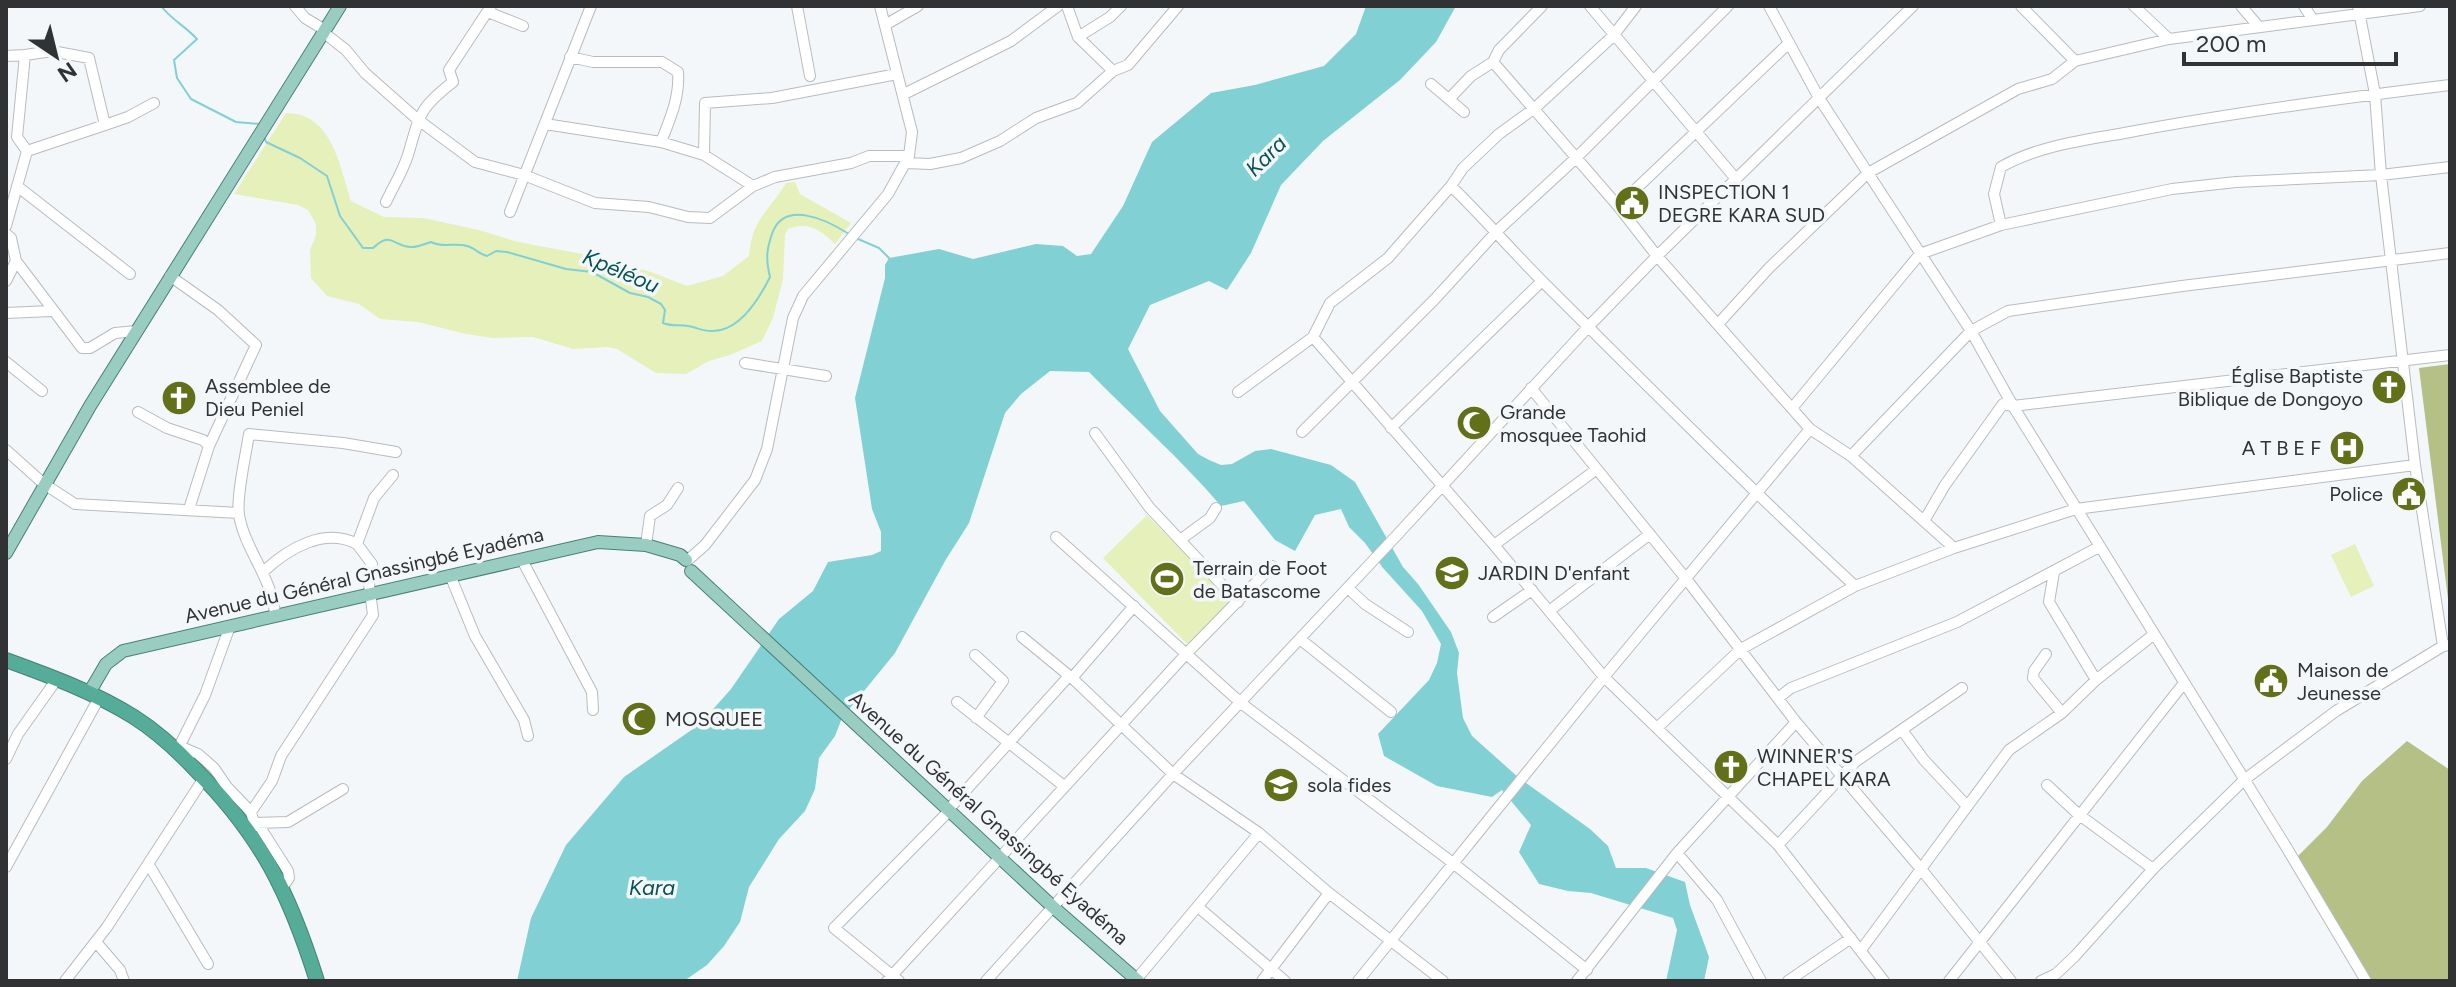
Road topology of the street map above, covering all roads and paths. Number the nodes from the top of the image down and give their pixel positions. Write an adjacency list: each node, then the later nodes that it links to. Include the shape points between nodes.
1 (295, 6): 28 (street)
2 (340, 6): 28 (main road)
3 (591, 6): 35 (street)
4 (797, 6): 40 (street)
5 (880, 6): 25 (street)
6 (918, 6): 25 (street)
7 (1058, 6): 44 (street, via 1011,41)
8 (1067, 6): 30 (street)
9 (1121, 6): 30 (street)
10 (1178, 6): 38 (street, via 1128,65)
11 (1542, 6): 37 (street)
12 (1590, 6): 29 (street)
13 (1636, 6): 29 (street)
14 (1728, 6): 41 (street)
15 (1769, 6): 32 (street)
16 (1913, 6): 47 (street)
17 (2021, 6): 36 (street)
18 (2134, 6): 31 (street)
19 (2241, 6): 27 (street)
20 (2304, 6): 24 (street)
21 (2420, 6): 23 (street)
22 (489, 9): 26 (street); 51 (street, via 449,70 453,82)
23 (2359, 10): 24 (street); 45 (street)
24 (2313, 20): 27 (street)
25 (885, 25): 39 (street)
26 (523, 26)
27 (2259, 27): 31 (street)
28 (324, 31): 51 (street); 83 (main road)
29 (1613, 36): 41 (street); 49 (street)
30 (1078, 37): 38 (street)
31 (2169, 39): 36 (street)
32 (1789, 43): 47 (street); 55 (street)
33 (25, 55): 34 (street); 54 (street, via 52,51 89,58); 56 (street)
34 (6, 56)
35 (570, 57): 53 (street); 57 (street, via 662,62 678,72 675,106)
36 (2075, 61): 63 (street, via 2052,79 2018,89)
37 (1493, 62): 46 (street); 49 (street)
38 (1113, 71): 61 (street, via 1077,103 1036,118 961,158 930,164)
39 (897, 74): 44 (street); 59 (street, via 772,98 705,103)
40 (810, 76)
41 (1653, 79): 55 (street); 60 (street)
42 (1431, 84): 46 (street)
43 (2450, 85): 45 (street)
44 (904, 94): 61 (street, via 912,132)
45 (2375, 94): 65 (street); 73 (street, via 2189,121 2065,144 2014,160 2001,167 1994,194)
46 (1450, 98): 50 (street)
47 (1819, 98): 63 (street); 66 (street)
48 (154, 103): 54 (street)
49 (1535, 108): 60 (street); 69 (street, via 1499,134)
50 (1464, 112)
51 (417, 119): 64 (street, via 475,162); 70 (street, via 407,158)
52 (6, 124): 56 (street)
53 (545, 124): 57 (street); 64 (street)
54 (105, 125): 58 (street)
55 (1696, 130): 66 (street); 71 (street)
56 (17, 134): 58 (street)
57 (661, 142): 59 (street)
58 (27, 151): 67 (street)
59 (704, 155): 68 (street)
60 (1576, 158): 71 (street); 75 (street)
61 (908, 160): 68 (street, via 869,156); 97 (street, via 888,194 803,296)
62 (2450, 167): 65 (street)
63 (1868, 173): 78 (street); 88 (street)
64 (524, 175): 68 (street, via 595,203 649,207 688,217 710,218); 72 (street)
65 (2381, 175): 73 (street, via 2172,189); 81 (street)
66 (1736, 179): 79 (street)
67 (17, 186): 74 (street); 82 (street)
68 (753, 186)
69 (1451, 186): 75 (street); 92 (street, via 1388,258 1330,303)
70 (386, 202)
71 (1618, 206): 79 (street)
72 (510, 212)
73 (2001, 225): 78 (street)
74 (6, 226)
75 (1497, 231): 85 (street); 99 (street)
76 (6, 234): 80 (street)
77 (2450, 253): 81 (street)
78 (1920, 254): 91 (street); 104 (street)
79 (1657, 256): 88 (street); 89 (street)
80 (16, 261): 84 (street); 86 (street)
81 (2391, 261): 91 (street, via 2008,311); 95 (street)
82 (130, 274)
83 (170, 276): 90 (main road); 110 (street, via 256,345)
84 (6, 281)
85 (1542, 281): 89 (street); 106 (street)
86 (51, 311): 87 (street); 90 (street, via 85,349 115,333)
87 (6, 313)
88 (1718, 324): 104 (street)
89 (1589, 326): 100 (street); 120 (street)
90 (137, 331): 117 (main road)
91 (1971, 331): 103 (street); 113 (street)
92 (1313, 337): 99 (street); 102 (street)
93 (2450, 355): 95 (street)
94 (6, 362): 101 (street)
95 (2404, 362): 103 (street); 114 (street)
96 (745, 363): 97 (street)
97 (783, 368): 98 (street); 136 (street, via 769,441 755,480)
98 (826, 376)
99 (1351, 383): 106 (street); 108 (street)
100 (1531, 388): 115 (street); 118 (street)
101 (42, 391)
102 (1238, 392)
103 (2013, 406): 123 (street); 125 (street, via 2003,404)
104 (1793, 407): 107 (street)
105 (138, 412): 110 (street)
106 (1391, 428): 118 (street)
107 (1810, 429): 113 (street); 120 (street)
108 (1302, 432)
109 (1095, 433): 128 (street)
110 (209, 446): 122 (street)
111 (6, 450): 117 (street)
112 (396, 452): 124 (street, via 249,434)
113 (1851, 456): 125 (street)
114 (2415, 465): 123 (street); 156 (street)
115 (1597, 469): 126 (street); 131 (street)
116 (393, 475): 129 (street, via 374,498)
117 (44, 484): 122 (street, via 75,504); 134 (main road)
118 (1443, 487): 131 (street); 143 (street)
119 (678, 488): 130 (street, via 667,505 650,516)
120 (1756, 494): 141 (street); 142 (street)
121 (1216, 508): 128 (street)
122 (189, 509): 124 (street)
123 (2076, 509): 132 (street); 133 (street)
124 (239, 513): 138 (street)
125 (1924, 521): 133 (street)
126 (1650, 534): 141 (street); 148 (street)
127 (1056, 537): 147 (street)
128 (1180, 540): 146 (street)
129 (357, 544): 138 (street, via 342,536 305,542); 145 (street, via 372,564)
130 (646, 545): 135 (main road, Avenue du Général Gnassingbé Eyadéma, via 598,542); 136 (main road, Avenue du Général Gnassingbé Eyadéma)
131 (1494, 545): 144 (street)
132 (2099, 547): 139 (street); 153 (street)
133 (1954, 548): 142 (street)
134 (6, 553)
135 (522, 560): 140 (main road, Avenue du Général Gnassingbé Eyadéma); 172 (street, via 592,692)
136 (689, 564): 193 (main road, Avenue du Général Gnassingbé Eyadéma)
137 (1272, 566): 146 (street)
138 (264, 571): 149 (street)
139 (2054, 572): 165 (street, via 2049,602); 169 (street, via 1957,622 1791,688)
140 (450, 575): 145 (main road, Avenue du Général Gnassingbé Eyadéma); 180 (street, via 475,636)
141 (1687, 580): 157 (street); 163 (street)
142 (1855, 586): 157 (street)
143 (1348, 588): 152 (street); 155 (street)
144 (1532, 590): 148 (street); 150 (street)
145 (371, 593): 149 (main road, Avenue du Général Gnassingbé Eyadéma); 195 (street, via 373,615 281,756)
146 (1238, 602): 158 (street)
147 (1134, 606): 158 (street); 162 (street)
148 (1549, 611): 163 (street)
149 (275, 614): 151 (main road, Avenue du Général Gnassingbé Eyadéma)
150 (1493, 617)
151 (230, 626): 168 (main road, Avenue du Général Gnassingbé Eyadéma, via 123,651 106,664); 182 (street, via 205,695)
152 (1408, 632)
153 (2153, 635): 165 (street); 166 (street)
154 (1022, 637): 162 (street)
155 (1300, 639): 171 (street); 173 (street)
156 (2446, 645): 187 (street, via 2336,711)
157 (1741, 649): 169 (street); 178 (street)
158 (1187, 653): 171 (street); 177 (street)
159 (2046, 654): 174 (street, via 2033,678)
160 (975, 655): 175 (street, via 1003,681)
161 (6, 660): 164 (highway)
162 (1070, 677): 177 (street); 181 (street)
163 (1604, 677): 178 (street); 200 (street)
164 (57, 679): 168 (highway); 183 (street)
165 (2096, 680): 174 (street)
166 (2184, 683): 187 (street); 194 (street)
167 (1962, 688): 179 (street)
168 (94, 696): 182 (highway); 202 (street)
169 (1778, 698): 176 (street)
170 (957, 702): 175 (street)
171 (1241, 703): 184 (street); 200 (street)
172 (593, 710)
173 (1391, 712)
174 (2062, 713): 192 (street, via 2009,750)
175 (976, 718): 181 (street)
176 (1796, 722): 186 (street); 191 (street)
177 (1122, 724): 184 (street); 189 (street)
178 (1657, 728): 191 (street)
179 (1902, 730): 186 (street, via 1855,762); 192 (street)
180 (528, 736)
181 (1008, 743): 189 (street); 193 (street)
182 (178, 748): 185 (highway); 195 (street, via 214,768)
183 (6, 759)
184 (1173, 774): 196 (street); 206 (street)
185 (204, 778): 195 (highway); 201 (street)
186 (1842, 778): 197 (street); 203 (street)
187 (2244, 780): 204 (street); 233 (street)
188 (2047, 785): 194 (street)
189 (1064, 786): 199 (street)
190 (343, 789): 195 (street, via 288,822)
191 (1728, 796): 197 (street); 198 (street)
192 (1967, 806): 203 (street)
193 (950, 810): 199 (main road, Avenue du Général Gnassingbé Eyadéma); 216 (street, via 834,928)
194 (2078, 814): 204 (street); 210 (street)
195 (254, 822): 220 (highway)
196 (1259, 833): 205 (street); 207 (street)
197 (1778, 845): 208 (street)
198 (1677, 853): 215 (street); 227 (street, via 1717,900)
199 (1000, 858): 206 (main road, Avenue du Général Gnassingbé Eyadéma); 216 (street)
200 (1453, 863): 209 (street); 215 (street)
201 (149, 865): 211 (street); 213 (street)
202 (6, 867)
203 (1921, 869): 210 (street); 212 (street)
204 (2153, 869): 232 (street, via 2075,956)
205 (1329, 893): 209 (street); 214 (street)
206 (1053, 907): 217 (main road, Avenue du Général Gnassingbé Eyadéma); 221 (street)
207 (1198, 907): 214 (street); 217 (street)
208 (1851, 938): 212 (street); 228 (street)
209 (1391, 939): 224 (street); 225 (street)
210 (1979, 941): 230 (street); 231 (street)
211 (96, 942): 218 (street); 219 (street)
212 (1861, 950): 229 (street)
213 (208, 964)
214 (1270, 969): 222 (street); 223 (street)
215 (1587, 970): 226 (street)
216 (893, 979)
217 (1136, 980)
218 (65, 981)
219 (124, 981)
220 (317, 981)
221 (986, 981)
222 (1262, 981)
223 (1285, 981)
224 (1358, 981)
225 (1443, 981)
226 (1577, 981)
227 (1761, 981)
228 (1788, 981)
229 (1884, 981)
230 (1949, 981)
231 (2011, 981)
232 (2041, 981)
233 (2366, 981)

